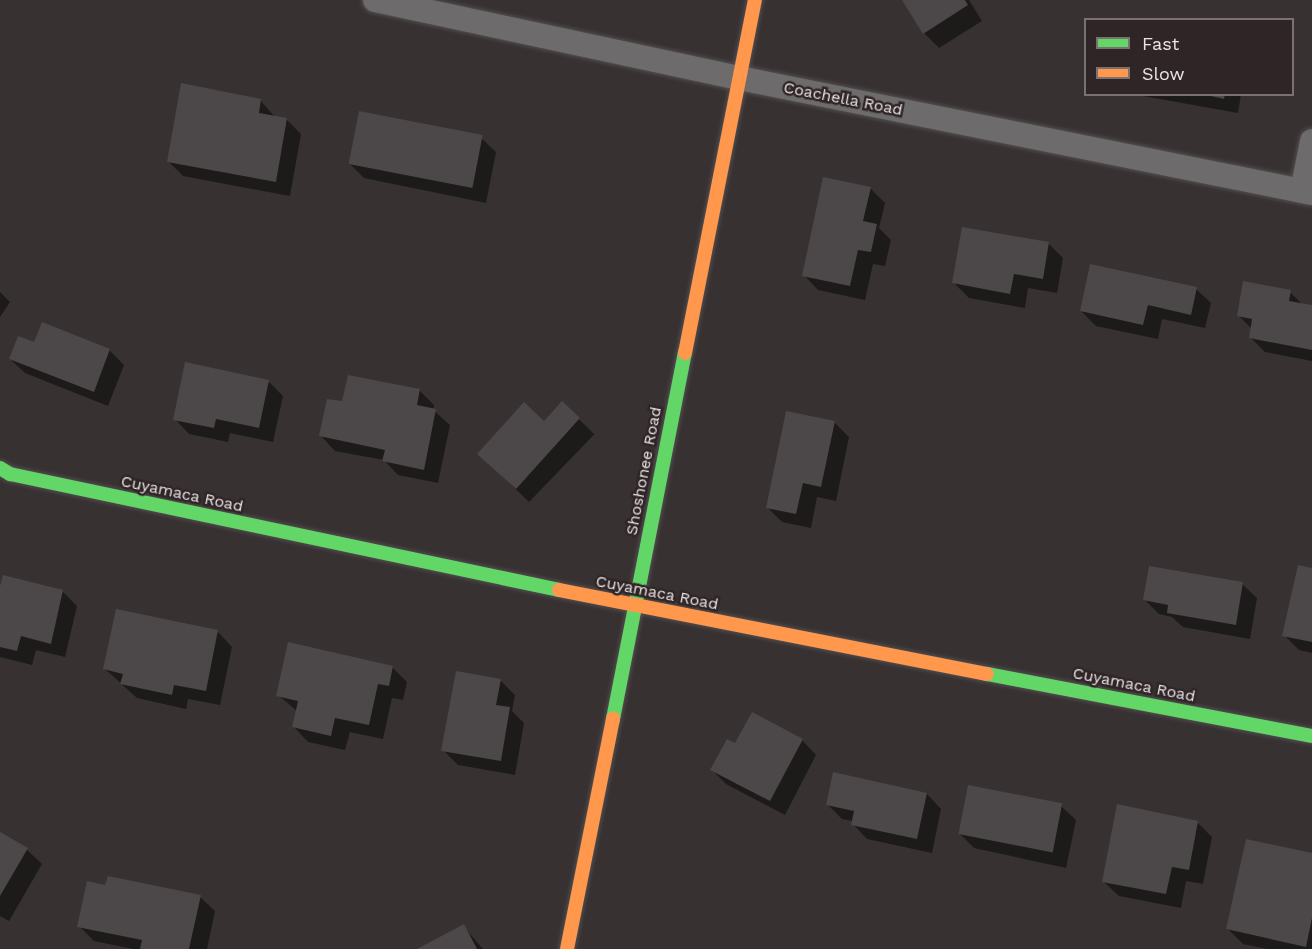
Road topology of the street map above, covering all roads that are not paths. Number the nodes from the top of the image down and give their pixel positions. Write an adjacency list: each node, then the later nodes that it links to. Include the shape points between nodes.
1 (375, 0): 3 (street, Coachella Road)
2 (755, 0): 3 (street, Shoshonee Road)
3 (739, 78): 5 (street, Coachella Road); 7 (street, Shoshonee Road)
4 (1312, 141): 5 (street)
5 (1307, 192)
6 (0, 468): 7 (street, Cuyamaca Road, via 10,474)
7 (634, 606): 8 (street, Cuyamaca Road); 9 (street, Shoshonee Road)
8 (1312, 736)
9 (567, 949)

